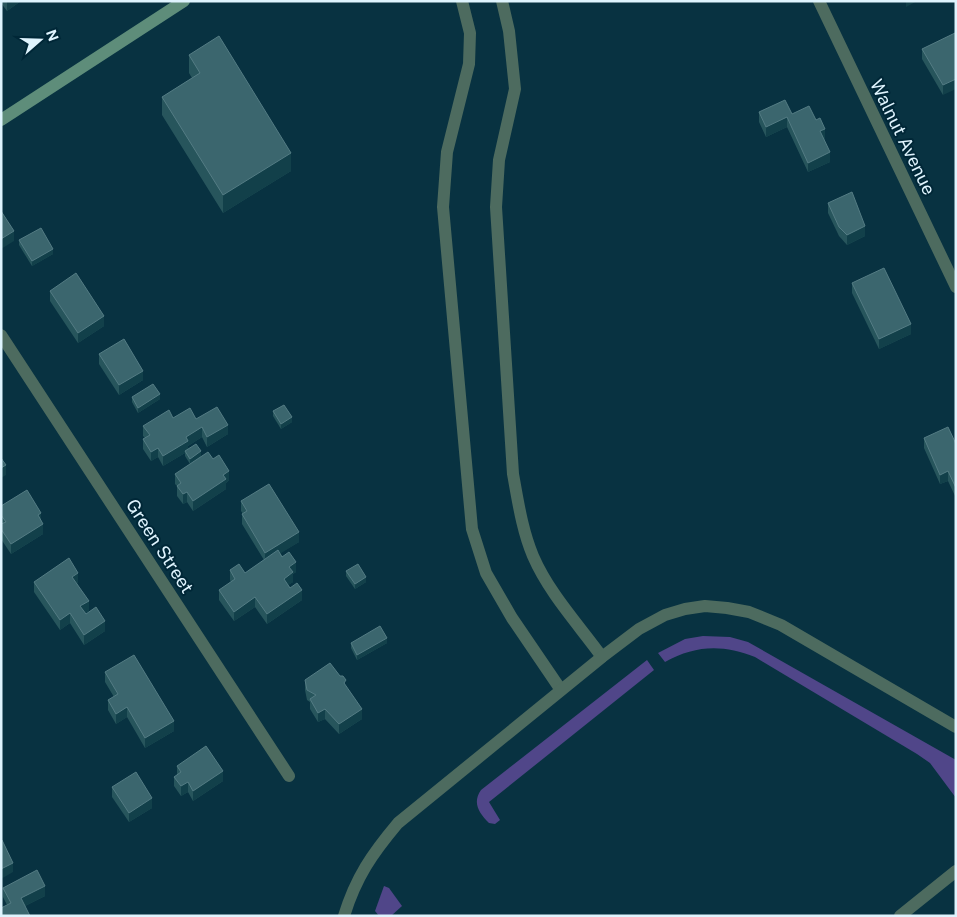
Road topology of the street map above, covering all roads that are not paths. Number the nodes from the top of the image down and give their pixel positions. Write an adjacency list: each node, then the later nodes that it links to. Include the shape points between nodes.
1 (184, 1): 5 (street)
2 (502, 1): 8 (street, via 509,31 515,89 499,160 496,207 513,474 532,555 548,584)
3 (819, 1): 6 (street, Walnut Avenue)
4 (462, 2): 9 (street, via 470,33 468,64 447,152 443,207 472,528 486,573)
5 (1, 120)
6 (956, 287)
7 (1, 335): 11 (street, Green Street)
8 (602, 656): 9 (street); 10 (street, via 639,629 685,609 705,606 749,612 781,625)
9 (561, 690): 13 (street, via 398,823 358,876)
10 (956, 727)
11 (289, 776)
12 (956, 871): 14 (street)
13 (344, 916)
14 (900, 916)

